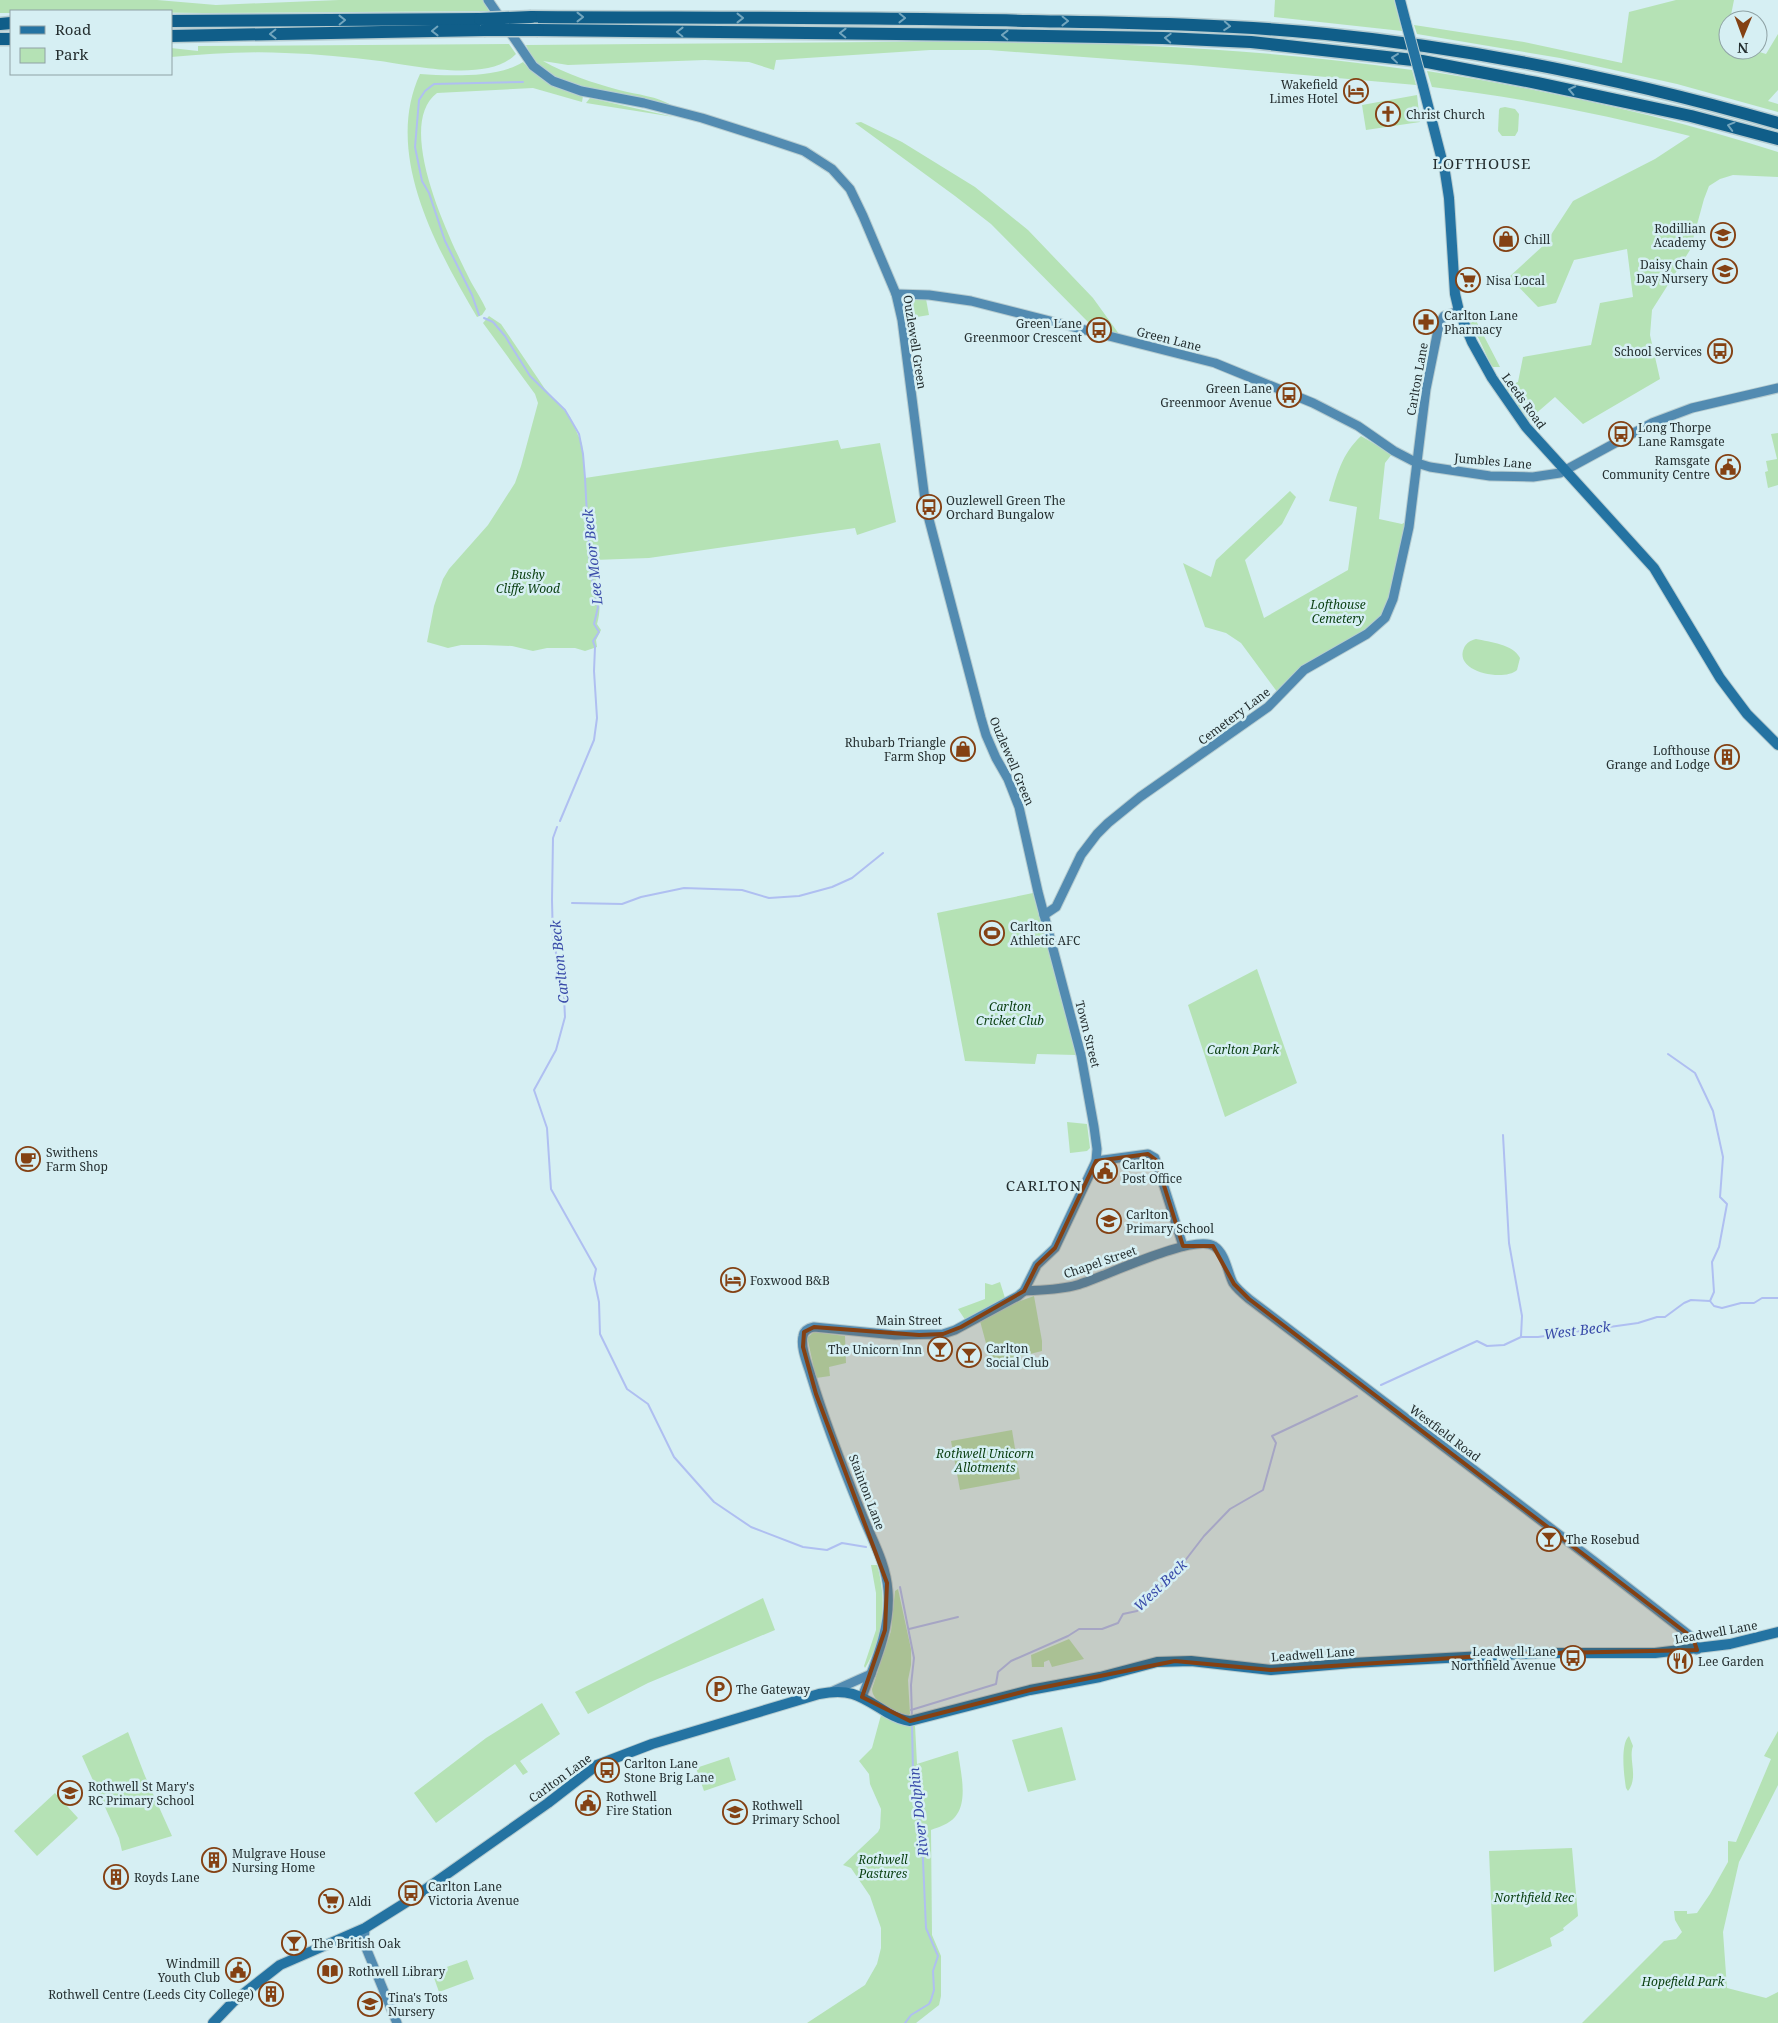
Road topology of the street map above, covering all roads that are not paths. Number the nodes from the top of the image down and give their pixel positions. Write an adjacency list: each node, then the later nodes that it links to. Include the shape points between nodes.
1 (488, 0): 8 (street, Ouzlewell Green, via 533,66 553,80 581,91 702,118 804,151 820,160 850,188)
2 (1400, 0): 9 (main road, Leeds Road, bridge, via 1448,190 1453,281)
3 (172, 21): 4 (highway, one-way to 4)
4 (482, 24): 5 (highway, one-way to 5); 6 (highway, one-way to 6, bridge, via 531,17 829,17 1194,24 1419,44 1695,99); 7 (highway, one-way to 4, bridge, via 1682,114 1422,60 1251,42 986,34 538,30)
5 (172, 36)
6 (1778, 123)
7 (1778, 138)
8 (896, 294): 11 (street, Green Lane, via 971,300 1215,363 1288,392 1358,426); 14 (street, Ouzlewell Green, via 926,508 981,718 1019,807)
9 (1459, 311): 11 (street, Carlton Lane, via 1444,316 1439,324 1426,389); 12 (main road, Leeds Road, via 1492,378 1526,427)
10 (1778, 388): 12 (street, Jumbles Lane, via 1692,408 1660,420)
11 (1417, 464): 12 (street, Jumbles Lane, via 1509,477 1542,476); 14 (street, Cemetery Lane, via 1409,527 1393,599 1385,618 1368,634 1304,670 1268,708 1108,823 1081,855 1056,907)
12 (1567, 470): 13 (main road, Leeds Road, via 1654,568 1720,678 1747,714)
13 (1778, 744)
14 (1044, 915): 15 (street, Town Street, via 1082,1055 1097,1149)
15 (1096, 1161): 16 (street, via 1148,1154 1155,1158); 17 (street, via 1055,1248 1037,1265)
16 (1183, 1246): 17 (street, Chapel Street, via 1074,1286); 20 (street, Westfield Road, via 1204,1243 1213,1246 1222,1255 1234,1284 1249,1300 1693,1638)
17 (1024, 1291): 18 (street, Main Street, via 943,1334 895,1335)
18 (814, 1327): 21 (street, Stainton Lane, via 806,1330 802,1339 809,1370 888,1583 885,1630)
19 (1778, 1632): 20 (main road, Leadwell Lane, via 1754,1640)
20 (1697, 1650): 23 (main road, Leadwell Lane, via 1655,1654 1522,1654 1277,1670 1192,1661 1157,1662 904,1721)
21 (871, 1674): 22 (street); 23 (street, Stainton Lane)
22 (833, 1691): 23 (main road, Leadwell Lane); 24 (main road, Carlton Lane, via 652,1744 597,1765 450,1872)
23 (862, 1697)
24 (365, 1928): 25 (main road, Carlton Lane, via 280,1965 233,2002); 26 (street, via 364,1942)
25 (213, 2023)
26 (396, 2023)

